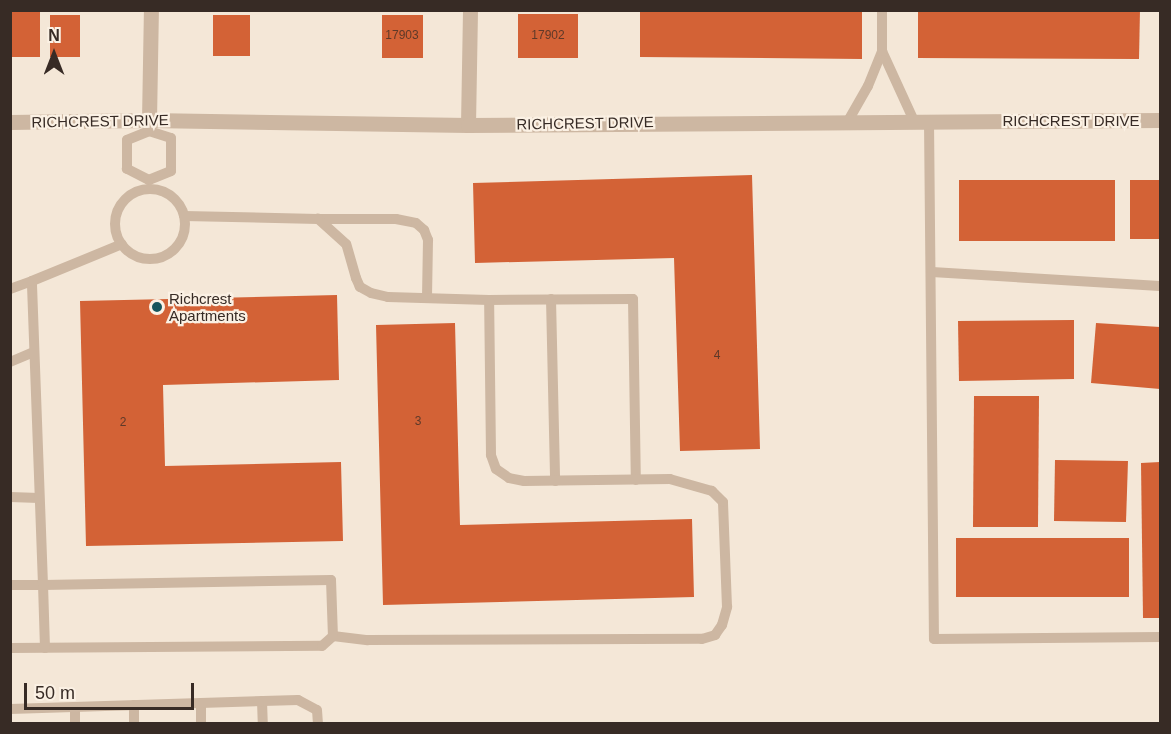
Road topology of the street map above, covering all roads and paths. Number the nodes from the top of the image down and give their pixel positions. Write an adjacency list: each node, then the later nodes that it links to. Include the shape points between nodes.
1 (151, 10): 9 (street)
2 (470, 10): 10 (street)
3 (882, 10): 4 (lane)
4 (882, 51): 6 (lane); 7 (lane)
5 (1161, 120): 7 (street, RICHCREST DRIVE)
6 (848, 121): 7 (street, RICHCREST DRIVE); 10 (street, RICHCREST DRIVE)
7 (922, 121): 15 (lane)
8 (10, 122): 9 (street, RICHCREST DRIVE)
9 (149, 125): 10 (street, RICHCREST DRIVE); 11 (lane, via 127,141 127,169); 11 (lane, via 171,138 171,171)
10 (468, 125)
11 (149, 185): 12 (lane, via 170,195); 14 (lane, via 129,196 117,213 116,233)
12 (184, 216): 13 (lane); 14 (lane, via 184,236 178,246 159,258 136,256)
13 (318, 219): 19 (lane, via 346,244 360,286 388,297); 19 (lane, via 396,219 416,224 428,240)
14 (122, 244): 16 (lane)
15 (932, 272): 17 (lane); 31 (lane, via 934,639)
16 (32, 280): 18 (lane); 22 (lane)
17 (1161, 286)
18 (10, 289)
19 (428, 298): 21 (lane)
20 (551, 299): 21 (lane); 24 (lane, via 633,298); 25 (lane)
21 (489, 300): 25 (lane, via 491,455 496,469 509,478)
22 (34, 352): 23 (lane); 27 (lane)
23 (10, 362)
24 (636, 480): 25 (lane); 30 (lane, via 670,479 695,484 712,491 723,502 727,607 715,634 702,639 368,640)
25 (555, 481)
26 (10, 497): 27 (lane)
27 (39, 498): 29 (lane)
28 (10, 585): 29 (lane)
29 (43, 585): 30 (lane, via 331,580); 33 (lane)
30 (333, 636): 33 (lane, via 322,646)
31 (1161, 637)
32 (10, 648): 33 (lane)
33 (45, 648)
34 (262, 701): 35 (lane); 42 (lane); 43 (lane, via 298,700 317,710)
35 (201, 703): 36 (lane); 41 (lane)
36 (134, 705): 37 (lane); 40 (lane)
37 (75, 707): 38 (lane); 39 (lane)
38 (10, 709)
39 (75, 723)
40 (135, 723)
41 (201, 723)
42 (263, 723)
43 (318, 723)

